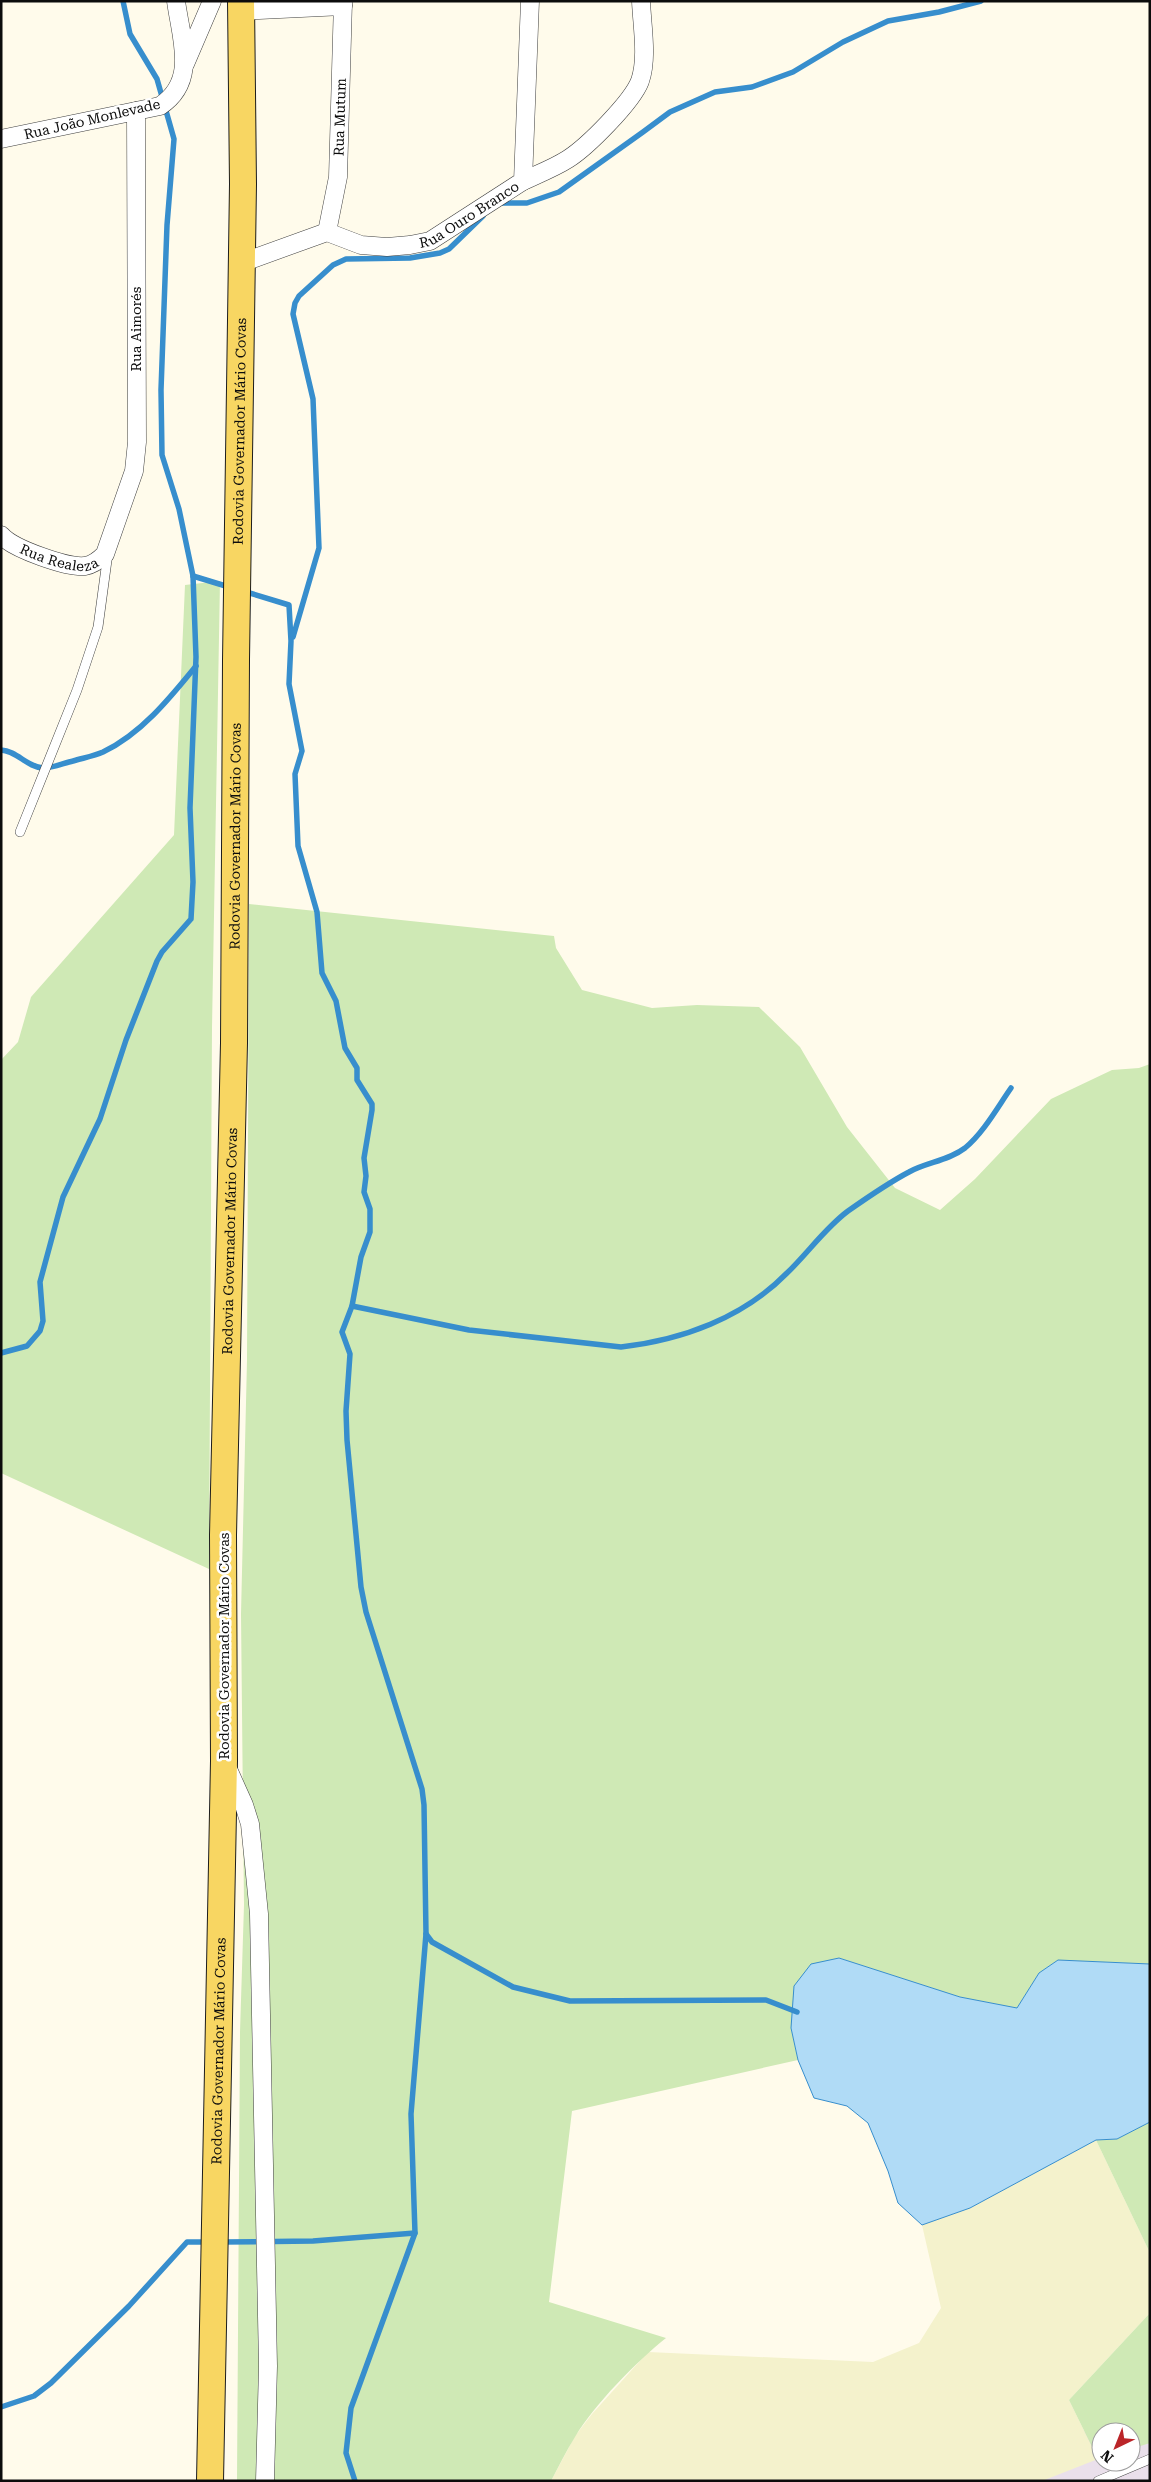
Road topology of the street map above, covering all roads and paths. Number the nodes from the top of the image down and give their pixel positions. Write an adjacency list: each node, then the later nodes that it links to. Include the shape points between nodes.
1 (176, 1): 7 (street, Rua João Monlevade)
2 (212, 1): 7 (street)
3 (530, 1): 10 (street, Rua Ouro Branco)
4 (641, 1): 10 (street, via 643,62 640,81 628,100 568,160)
5 (343, 4): 6 (street); 11 (street, Rua Mutum, via 338,177)
6 (241, 6): 12 (main road, Rodovia Governador Mário Covas)
7 (185, 65): 8 (street, Rua João Monlevade, via 181,85 172,98 160,106)
8 (136, 111): 9 (street, Rua João Monlevade); 14 (street, Rua Aimorés, via 136,456)
9 (1, 139)
10 (523, 181): 11 (street, Rua Ouro Branco, via 430,241 394,246 361,244)
11 (327, 232): 12 (street)
12 (242, 263): 16 (main road, Rodovia Governador Mário Covas, via 234,1043 223,1535)
13 (1, 536): 14 (street, Rua Realeza, via 31,554 84,566 96,562)
14 (110, 543): 15 (lane, via 98,627 77,690)
15 (20, 832)
16 (224, 1760): 18 (main road, Rodovia Governador Mário Covas); 19 (street, via 250,1824 259,1914 268,2366)
17 (1150, 2459): 20 (lane)
18 (210, 2481)
19 (266, 2481)
20 (1098, 2481)

